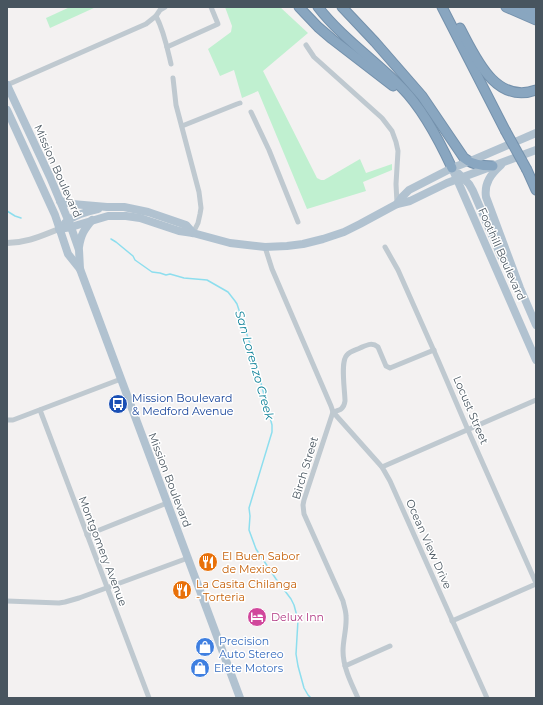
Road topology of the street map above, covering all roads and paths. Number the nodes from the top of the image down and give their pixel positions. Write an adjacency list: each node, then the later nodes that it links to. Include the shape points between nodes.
1 (165, 7): 11 (street)
2 (211, 7): 15 (street, via 218,24)
3 (299, 7): 23 (highway, via 318,27)
4 (318, 7): 13 (highway)
5 (342, 7): 24 (highway, via 418,91)
6 (442, 7): 32 (highway, bridge)
7 (446, 7): 19 (highway, via 491,79 513,91)
8 (506, 7): 12 (highway)
9 (524, 7): 10 (highway)
10 (536, 14)
11 (156, 16): 15 (street); 18 (street, via 146,24)
12 (536, 20)
13 (348, 38): 23 (highway, via 402,87); 24 (highway, via 360,44 401,80)
14 (306, 45): 37 (street, via 314,56 392,130 398,151)
15 (167, 47): 16 (street)
16 (171, 64)
17 (173, 78): 25 (street, via 176,105)
18 (7, 85): 36 (main road, Mission Boulevard)
19 (536, 90)
20 (240, 103): 25 (street)
21 (7, 110): 42 (main road, Mission Boulevard, via 48,198)
22 (251, 112): 40 (street)
23 (422, 113): 31 (highway, via 438,138)
24 (435, 116): 28 (highway)
25 (182, 126): 43 (street, via 198,189 200,214)
26 (536, 133): 28 (main road)
27 (536, 150): 29 (main road)
28 (468, 162): 30 (highway); 31 (main road)
29 (504, 162): 30 (main road); 49 (main road, via 490,176 485,191)
30 (493, 166): 33 (main road)
31 (452, 168): 33 (main road); 37 (main road, via 410,190)
32 (527, 170): 34 (highway); 35 (highway)
33 (460, 178): 37 (main road, via 410,201); 49 (main road, Foothill Boulevard, via 473,191 501,256); 52 (main road, Foothill Boulevard)
34 (536, 184)
35 (536, 190)
36 (60, 201): 38 (main road); 41 (main road, Mission Boulevard)
37 (397, 204): 45 (main road, via 331,237 295,245)
38 (107, 207): 41 (main road, via 89,211); 43 (main road, via 124,207 148,212 186,225)
39 (92, 220): 41 (main road); 43 (main road, via 108,216 135,217); 47 (main road, via 82,233)
40 (298, 222)
41 (70, 224): 42 (main road); 47 (main road, Mission Boulevard)
42 (59, 229): 44 (street, via 30,241); 48 (main road, Mission Boulevard, via 68,254)
43 (194, 233): 45 (main road, via 230,243)
44 (7, 243)
45 (265, 247): 56 (street)
46 (385, 247): 51 (street, Locust Street)
47 (79, 250): 48 (main road, Mission Boulevard)
48 (80, 269): 53 (main road, Mission Boulevard)
49 (514, 272): 50 (main road, Foothill Boulevard)
50 (536, 325)
51 (434, 350): 56 (street, via 390,368 386,366 375,345 370,344 350,352 343,364 344,405 341,410); 58 (street, Locust Street)
52 (536, 360)
53 (121, 379): 55 (street); 60 (main road, Mission Boulevard)
54 (536, 400): 58 (street)
55 (40, 410): 57 (street, via 14,420); 61 (street, Montgomery Avenue)
56 (333, 412): 59 (street, Ocean View Drive); 68 (street, Birch Street, via 303,505 304,514 345,609)
57 (7, 420)
58 (468, 430): 59 (street); 63 (street, Locust Street)
59 (382, 467): 66 (street, Ocean View Drive)
60 (168, 503): 61 (street); 62 (main road, Mission Boulevard)
61 (87, 535): 64 (street, Montgomery Avenue)
62 (188, 558): 64 (street); 70 (main road, Mission Boulevard)
63 (536, 584): 66 (street)
64 (107, 587): 65 (street, via 65,602); 69 (street, Montgomery Avenue)
65 (7, 602)
66 (452, 621): 72 (street, Ocean View Drive)
67 (390, 646): 68 (street)
68 (345, 666): 71 (street, Birch Street)
69 (149, 698)
70 (240, 698)
71 (358, 698)
72 (487, 698)

